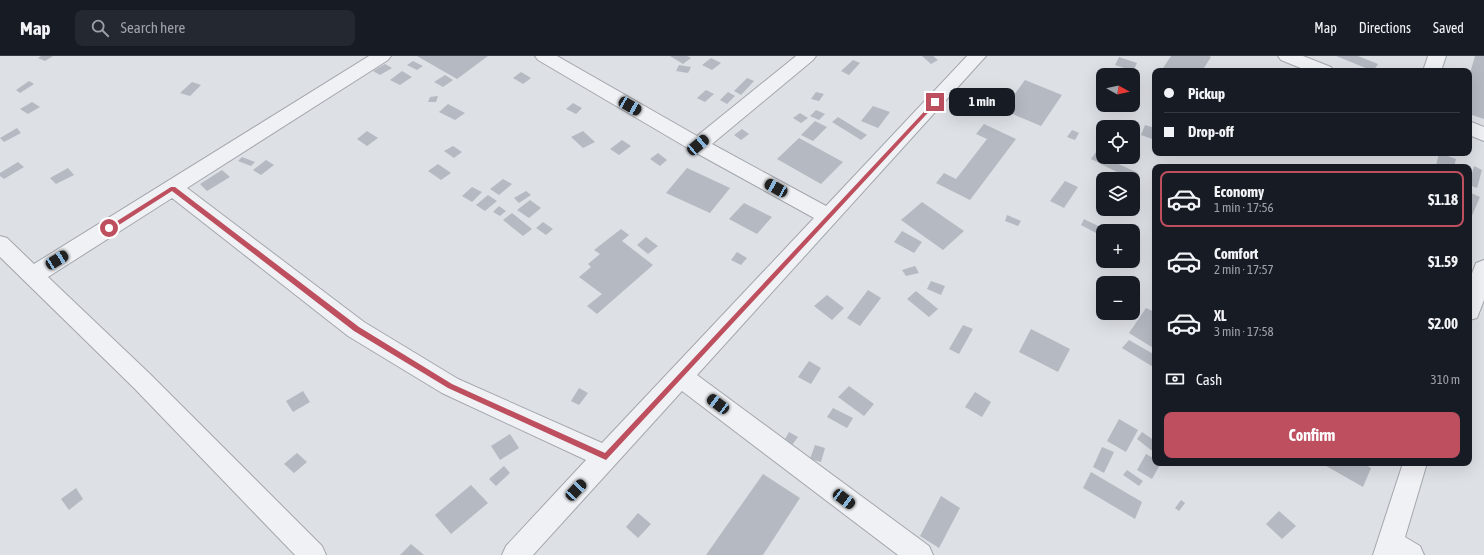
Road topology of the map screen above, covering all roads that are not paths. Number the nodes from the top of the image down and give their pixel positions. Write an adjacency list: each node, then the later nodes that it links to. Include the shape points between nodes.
1 (382, 56): 13 (street)
2 (544, 56): 7 (street)
3 (806, 56): 12 (street)
4 (977, 56): 14 (street)
5 (1287, 56): 8 (street)
6 (1437, 56): 9 (street)
7 (569, 61): 12 (street)
8 (1317, 68)
9 (1433, 68)
10 (1472, 129): 11 (street)
11 (1484, 134)
12 (698, 145): 14 (street)
13 (173, 188): 17 (street); 20 (street, via 356,329 450,386)
14 (829, 217): 19 (street)
15 (0, 244): 17 (street)
16 (1484, 269): 18 (street)
17 (32, 276): 23 (street, via 142,381)
18 (1472, 303)
19 (680, 376): 20 (street); 25 (street)
20 (606, 457): 24 (street)
21 (1414, 466): 22 (street)
22 (1396, 551)
23 (313, 555)
24 (515, 555)
25 (920, 555)

